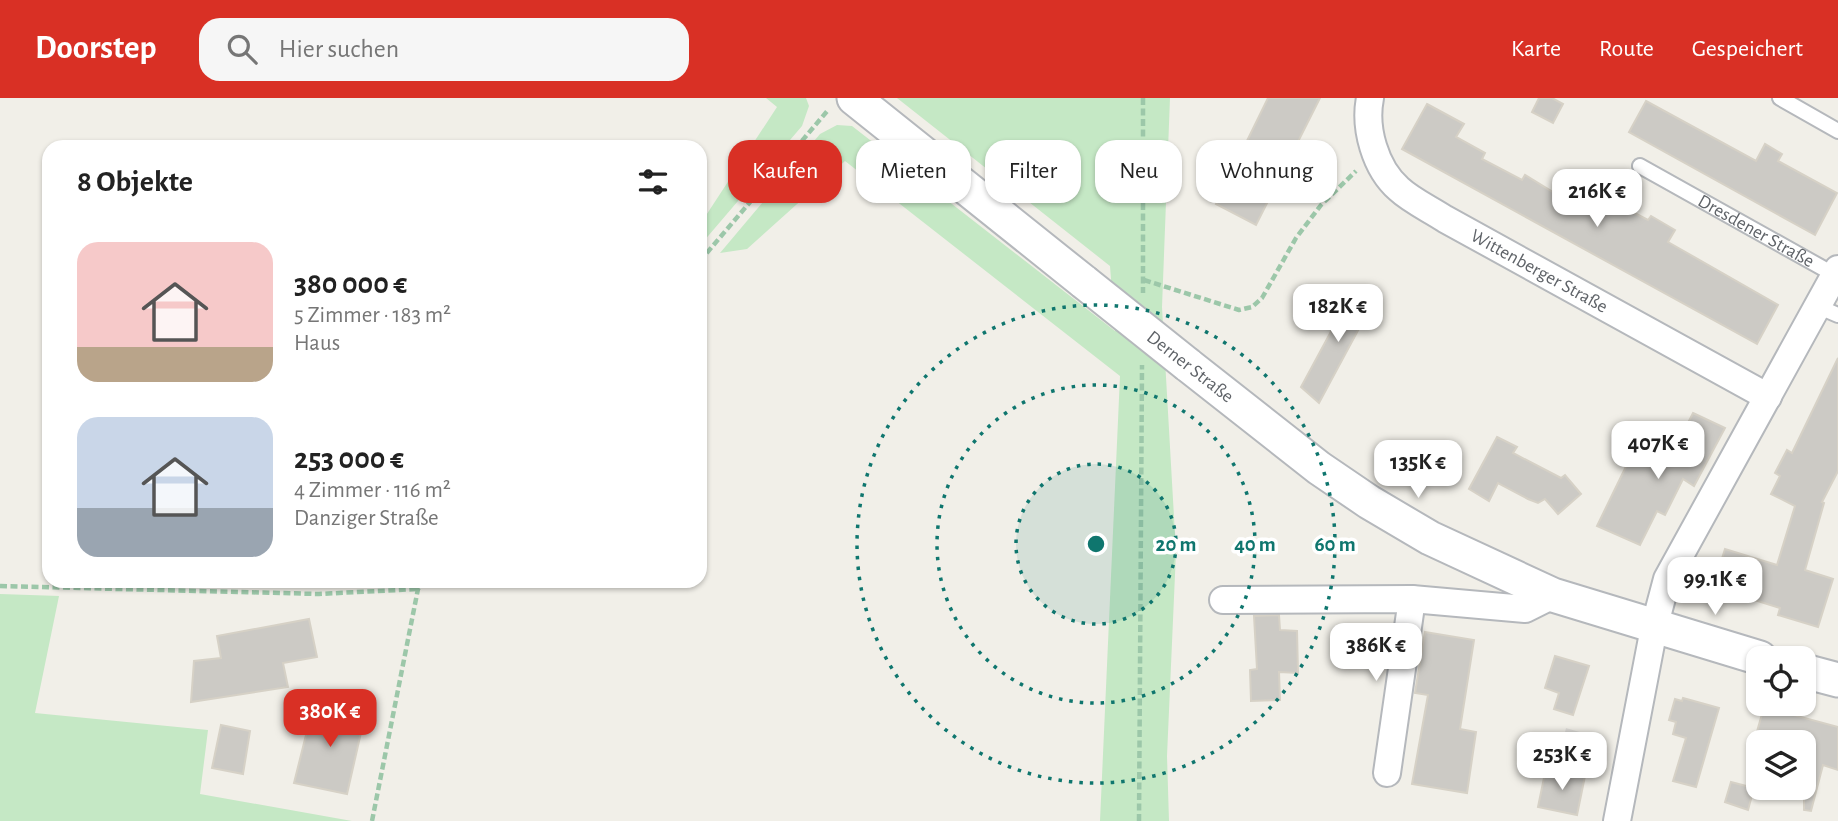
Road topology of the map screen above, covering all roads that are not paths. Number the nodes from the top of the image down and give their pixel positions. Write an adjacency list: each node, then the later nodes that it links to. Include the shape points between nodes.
1 (1370, 98): 8 (street, Wittenberger Straße, via 1375,153 1399,189 1445,219)
2 (1780, 98): 4 (lane)
3 (842, 103): 9 (street, Derner Straße, bridge, via 1084,282 1319,468 1430,537)
4 (1838, 131)
5 (1640, 166): 6 (lane, Dresdener Straße)
6 (1836, 272): 7 (street, Dresdener Straße)
7 (1828, 311): 8 (street, Dresdener Straße)
8 (1768, 397): 12 (street, Dresdener Straße, via 1667,579)
9 (1553, 595): 10 (street, via 1525,609); 12 (street, Derner Straße)
10 (1412, 599): 11 (street); 16 (street)
11 (1223, 600)
12 (1654, 628): 13 (street, Derner Straße); 17 (street, Dresdener Straße)
13 (1746, 654)
14 (1816, 674): 15 (street)
15 (1838, 680)
16 (1387, 773)
17 (1616, 821)

